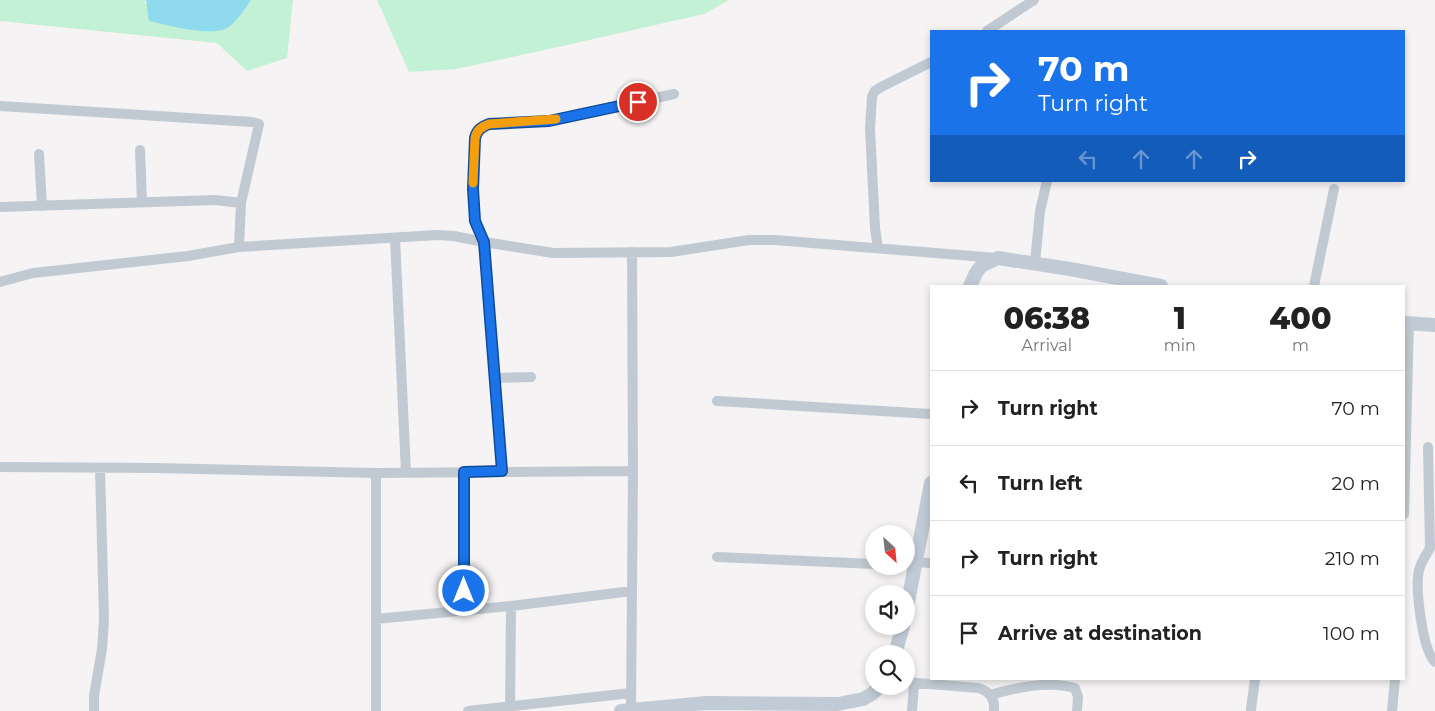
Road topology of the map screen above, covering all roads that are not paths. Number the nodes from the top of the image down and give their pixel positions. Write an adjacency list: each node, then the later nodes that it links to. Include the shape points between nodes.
1 (1034, 0): 2 (street)
2 (989, 30)
3 (930, 62): 4 (street)
4 (917, 69): 5 (street); 19 (street, via 881,87 872,96 870,129)
5 (930, 73)
6 (674, 94): 17 (street, via 549,121 482,127 475,138 473,189 475,221)
7 (0, 106): 13 (street, via 258,124)
8 (140, 150): 12 (street)
9 (39, 154): 14 (street)
10 (1047, 182): 22 (street, via 1040,211)
11 (1334, 189): 26 (street)
12 (142, 202): 13 (street, via 215,200); 14 (street)
13 (241, 204): 18 (street)
14 (42, 206): 15 (street)
15 (0, 207)
16 (395, 238): 17 (street, via 437,235); 18 (street); 39 (street)
17 (484, 242): 20 (street, via 553,253); 30 (street)
18 (239, 247): 23 (street, via 188,256 33,273)
19 (878, 248): 20 (street, via 748,240 671,252); 21 (street)
20 (632, 252): 38 (street)
21 (998, 258): 22 (street); 24 (street, via 981,266)
22 (1035, 263): 25 (street)
23 (0, 282)
24 (970, 285)
25 (1156, 285)
26 (1314, 285)
27 (1406, 323): 28 (street); 33 (street)
28 (1435, 325)
29 (531, 377): 30 (street)
30 (495, 378): 37 (street)
31 (717, 401): 32 (street)
32 (930, 414)
33 (1405, 418)
34 (1428, 447): 44 (street)
35 (0, 467): 36 (street)
36 (100, 469): 41 (street); 64 (street, via 104,619)
37 (502, 471): 38 (street); 40 (street)
38 (633, 471): 49 (street)
39 (406, 472): 40 (street); 41 (street)
40 (464, 472): 51 (street)
41 (376, 473): 52 (street)
42 (930, 487): 43 (street)
43 (915, 547)
44 (1432, 549): 53 (street, via 1419,571 1419,603 1425,638)
45 (717, 557): 48 (street)
46 (915, 563): 47 (street)
47 (930, 563)
48 (865, 564)
49 (632, 591): 50 (street); 57 (street)
50 (511, 606): 51 (street); 61 (street)
51 (464, 610): 52 (street)
52 (376, 619): 65 (street)
53 (1435, 662)
54 (1256, 680): 62 (street)
55 (1394, 680): 70 (street)
56 (915, 683): 60 (street, via 978,688)
57 (631, 692): 61 (street); 63 (street)
58 (870, 695): 63 (street, via 838,704 706,702)
59 (911, 695): 67 (street)
60 (990, 695): 68 (street); 69 (street, via 1025,686 1068,686 1075,688)
61 (510, 709): 66 (street)
62 (1251, 709)
63 (626, 710)
64 (94, 711)
65 (376, 711)
66 (468, 711)
67 (912, 711)
68 (994, 711)
69 (1077, 711)
70 (1392, 711)

